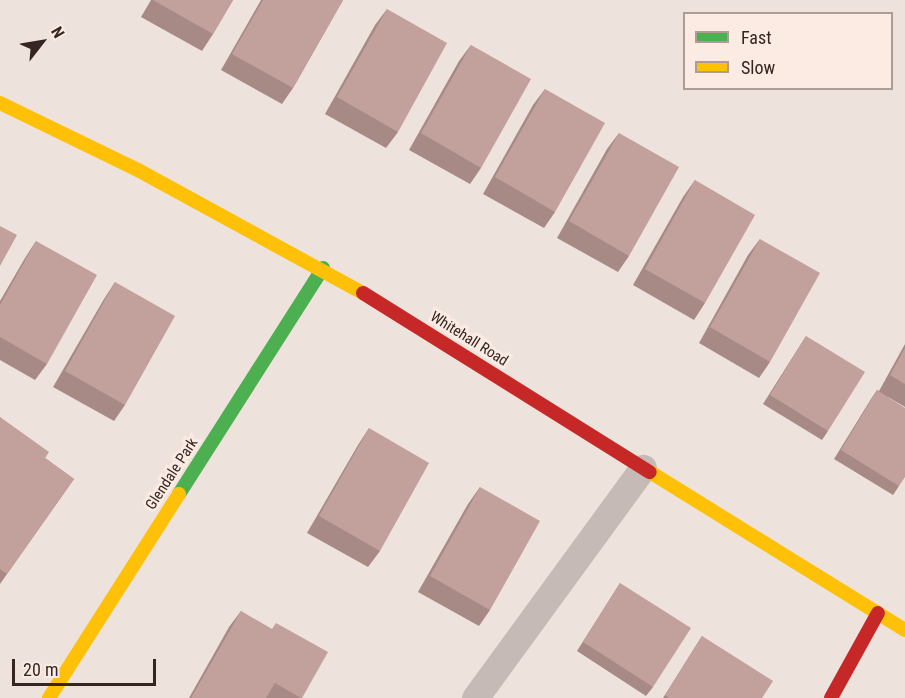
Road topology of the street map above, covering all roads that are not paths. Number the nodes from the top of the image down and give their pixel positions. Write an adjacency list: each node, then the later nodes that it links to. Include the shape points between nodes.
1 (0, 103): 2 (street, Whitehall Road, via 138,170)
2 (323, 268): 3 (street, Whitehall Road); 6 (street, Glendale Park)
3 (643, 468): 4 (street, Whitehall Road); 7 (lane)
4 (878, 613): 5 (street, Whitehall Road); 8 (street)
5 (905, 630)
6 (49, 698)
7 (475, 698)
8 (831, 698)

